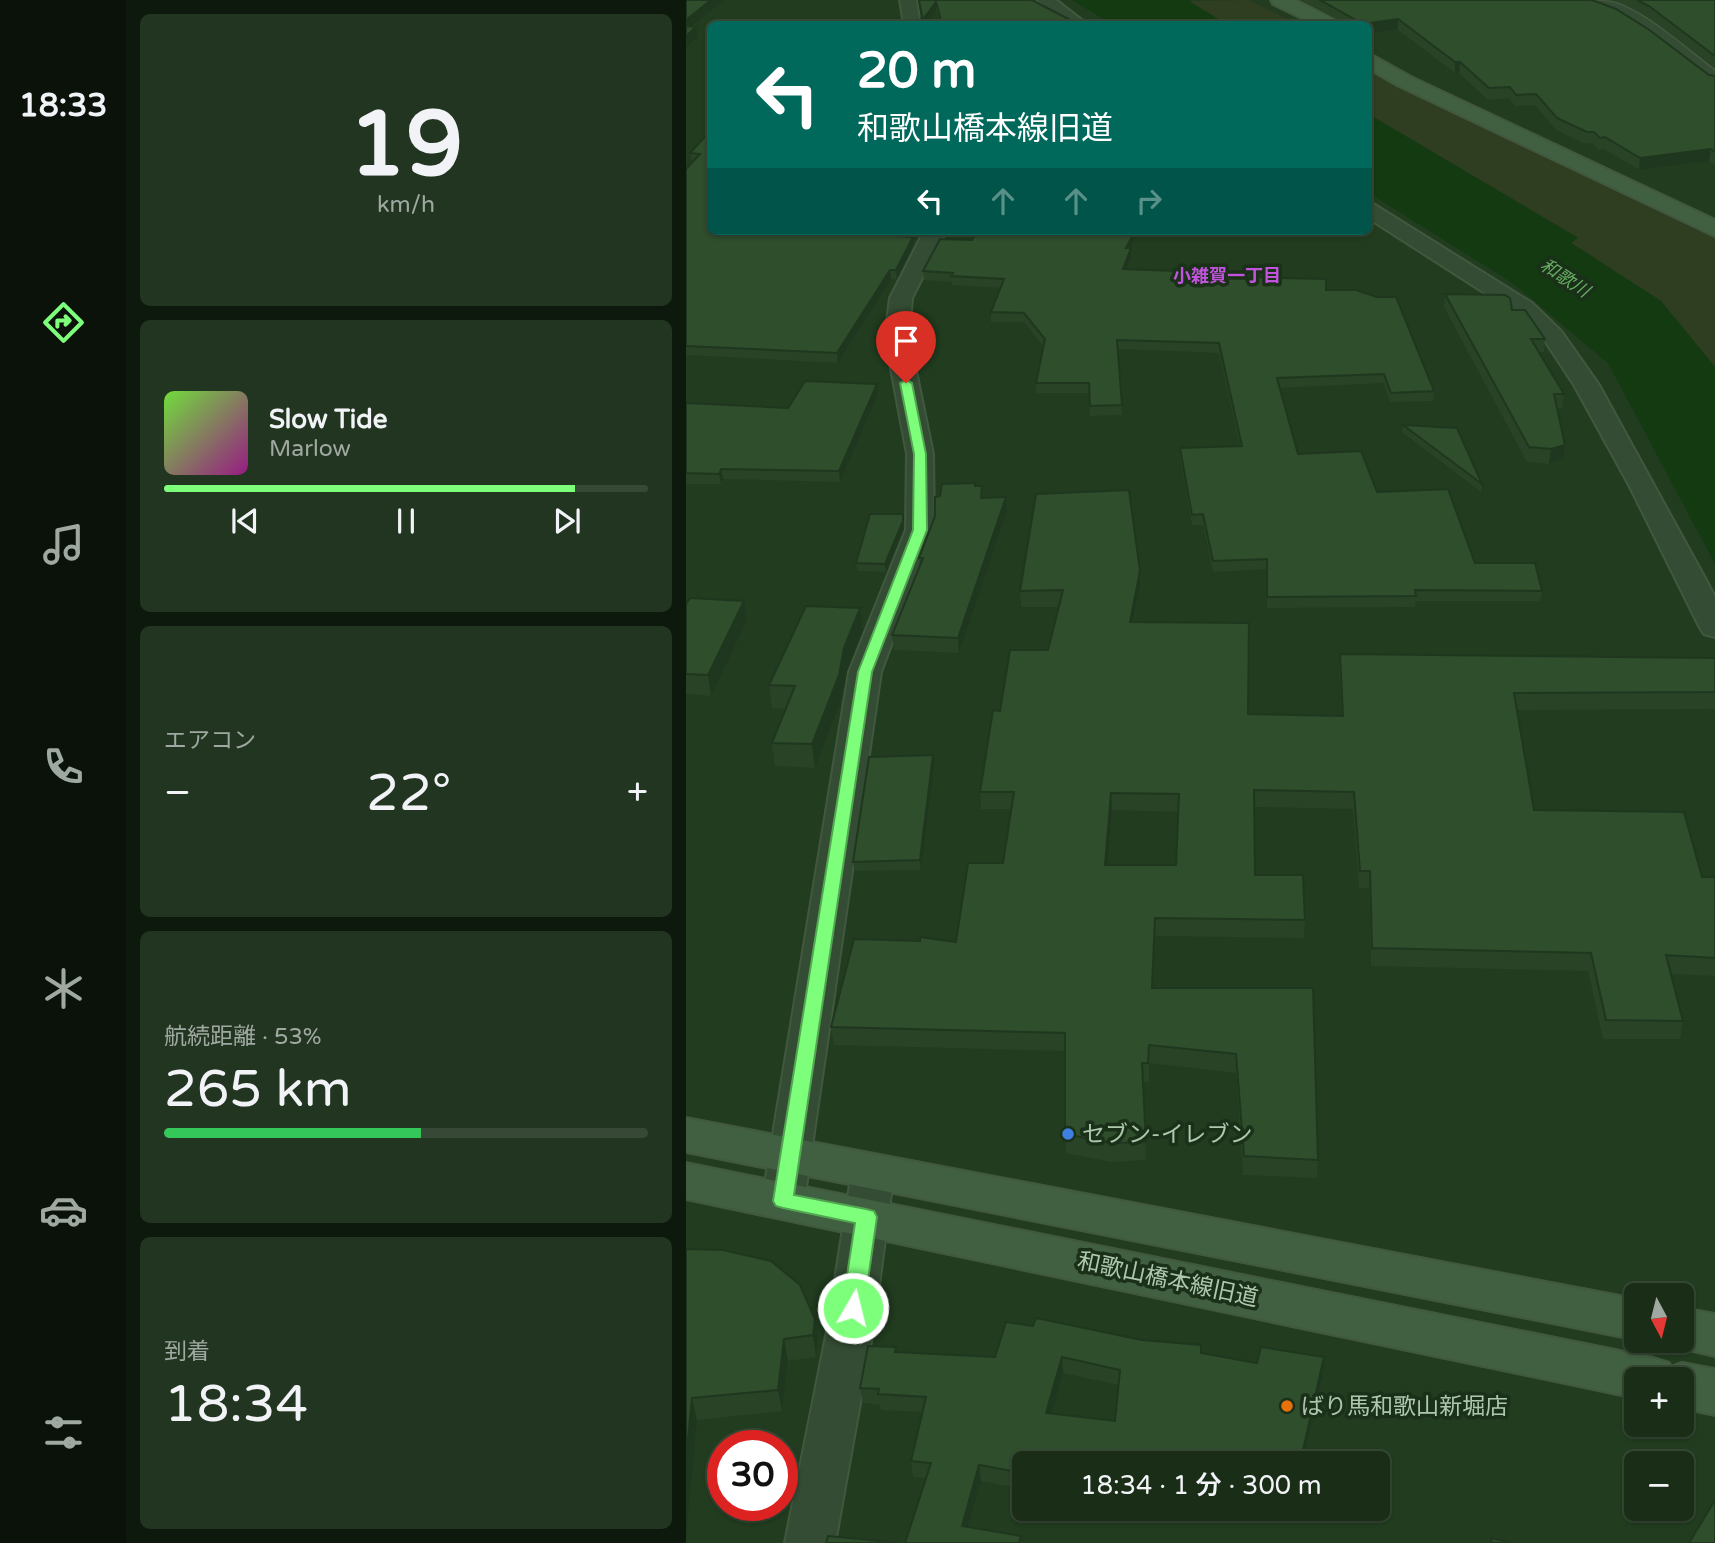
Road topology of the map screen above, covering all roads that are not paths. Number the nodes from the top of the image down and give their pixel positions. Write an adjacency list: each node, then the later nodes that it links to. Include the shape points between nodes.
1 (908, 0): 6 (street)
2 (1045, 0): 7 (street)
3 (1266, 0): 8 (street)
4 (1280, 0): 9 (street)
5 (1586, 0): 13 (street, via 1615,8)
6 (912, 21)
7 (1075, 21)
8 (1305, 21)
9 (1322, 21)
10 (1372, 50): 16 (street, via 1420,80)
11 (1715, 60): 13 (street)
12 (1372, 61): 17 (street, via 1404,81)
13 (1690, 61): 14 (street)
14 (1715, 80)
15 (1372, 212): 19 (street, via 1547,325 1581,375 1675,542)
16 (1715, 216)
17 (1715, 229)
18 (933, 235): 21 (street, via 901,298 897,337 920,454 920,530 865,672)
19 (1715, 628)
20 (686, 1135): 21 (street, 和歌山橋本線旧道)
21 (786, 1178): 22 (street, 和歌山橋本線旧道); 23 (street, 和歌山橋本線旧道)
22 (686, 1181)
23 (869, 1194): 24 (street, 和歌山橋本線旧道); 27 (street, 和歌山橋本線旧道); 30 (street, via 848,1345)
24 (1624, 1318)
25 (1694, 1331): 26 (street)
26 (1715, 1335)
27 (1624, 1373)
28 (1694, 1388): 29 (street)
29 (1715, 1392)
30 (810, 1543)

